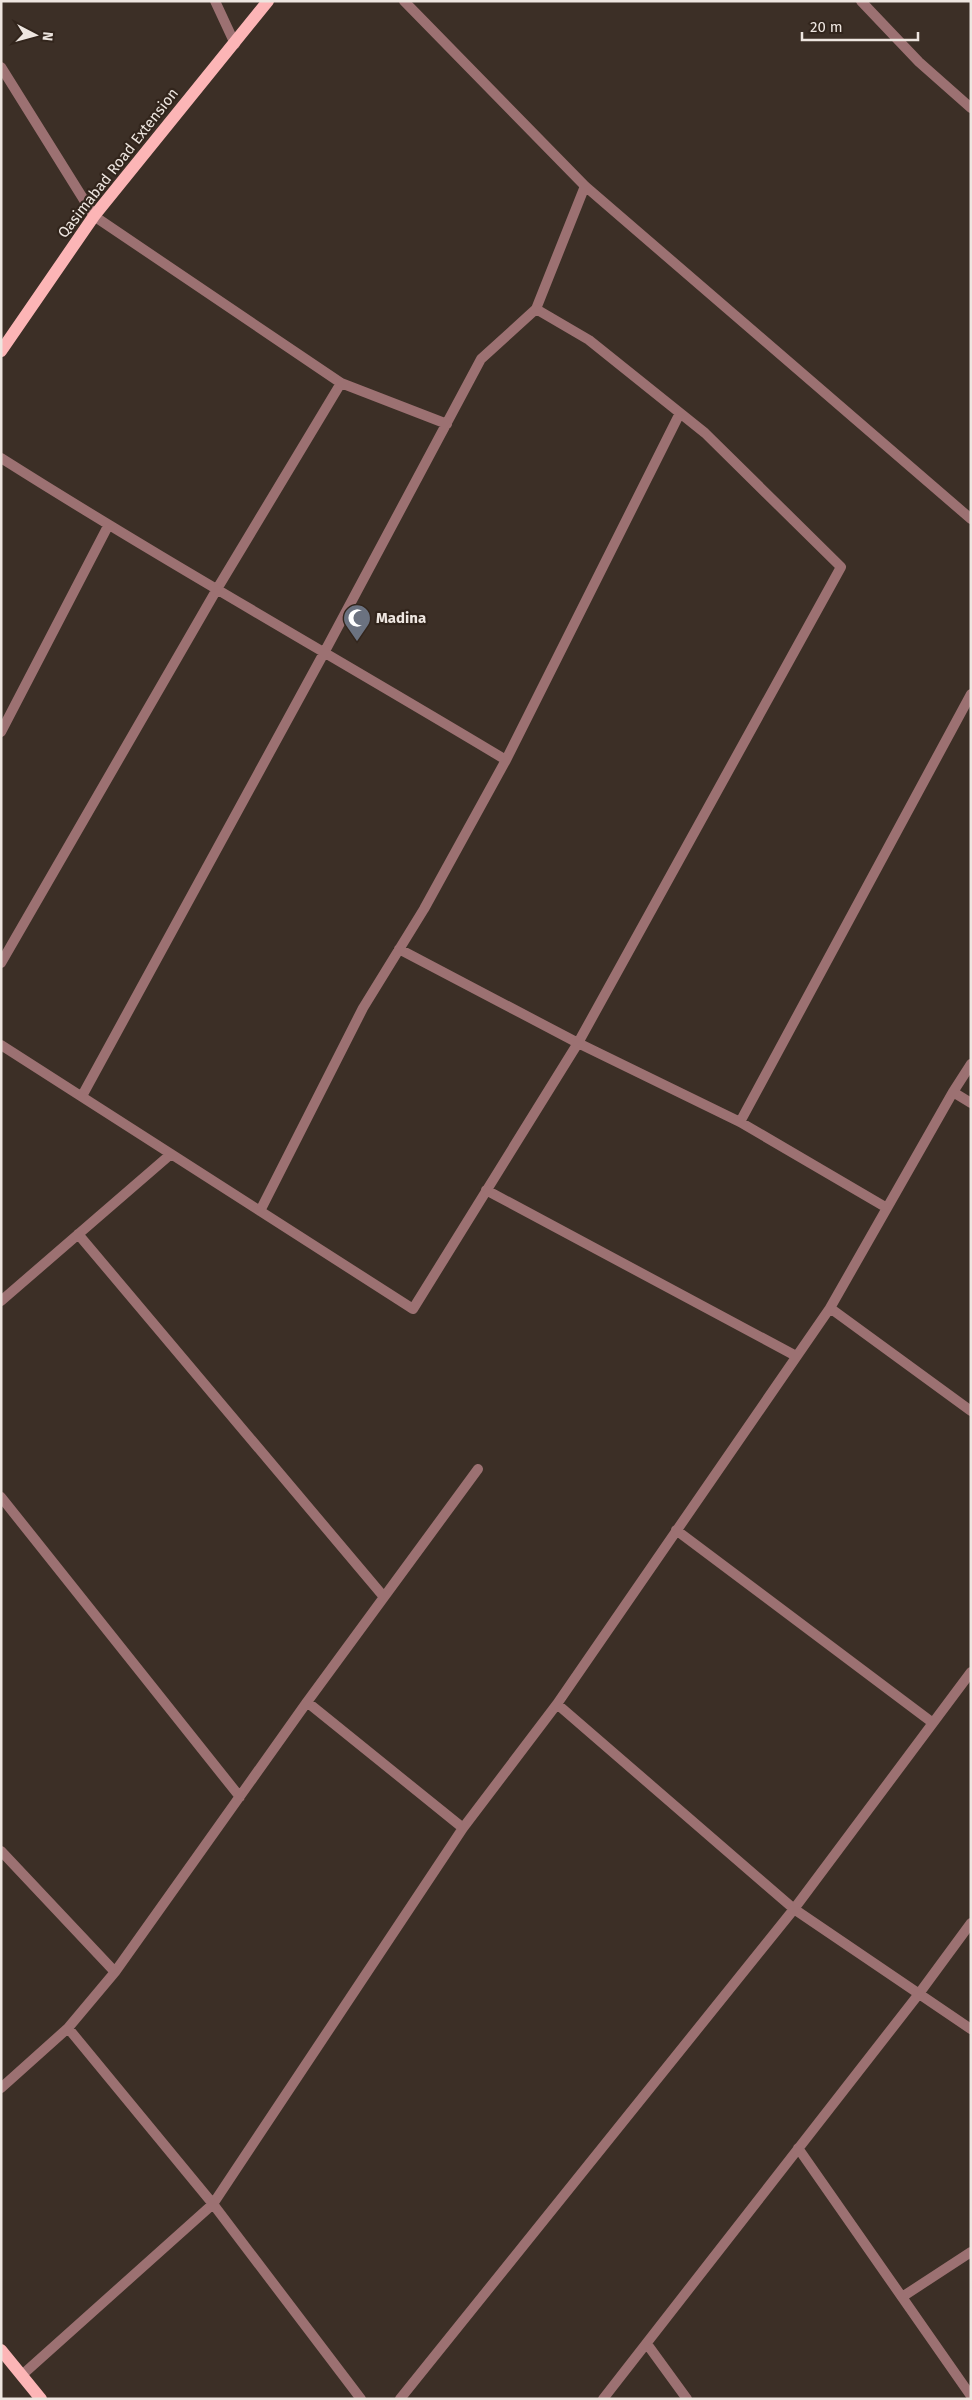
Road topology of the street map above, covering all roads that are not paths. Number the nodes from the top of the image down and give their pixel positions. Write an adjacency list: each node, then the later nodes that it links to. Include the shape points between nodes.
1 (215, 1): 5 (street)
2 (268, 1): 5 (main road, Qasimabad Road Extension)
3 (404, 1): 8 (street)
4 (861, 1): 7 (street, via 919,62)
5 (235, 44): 9 (main road, Qasimabad Road Extension)
6 (1, 67): 9 (street)
7 (971, 108)
8 (585, 186): 10 (street); 16 (street)
9 (94, 216): 11 (main road, Qasimabad Road Extension); 12 (street)
10 (536, 309): 13 (street, via 589,340); 14 (street, via 481,359)
11 (1, 351)
12 (341, 383): 14 (street); 18 (street)
13 (680, 413): 22 (street); 25 (street, via 705,433 841,567)
14 (447, 424): 19 (street)
15 (1, 458): 17 (street)
16 (971, 519)
17 (108, 526): 18 (street); 21 (street)
18 (217, 589): 19 (street); 24 (street)
19 (326, 652): 22 (street); 29 (street)
20 (971, 694): 31 (street)
21 (1, 732)
22 (506, 760): 23 (street)
23 (399, 950): 25 (street); 35 (street, via 363,1008)
24 (1, 963)
25 (578, 1043): 31 (street); 33 (street)
26 (1, 1044): 29 (street)
27 (971, 1064): 28 (street)
28 (953, 1092): 30 (street); 34 (street)
29 (82, 1096): 32 (street)
30 (971, 1103)
31 (740, 1122): 34 (street)
32 (171, 1154): 35 (street); 36 (street)
33 (486, 1190): 35 (street, via 413,1309); 39 (street)
34 (887, 1208): 38 (street)
35 (260, 1211)
36 (78, 1234): 37 (street); 44 (street)
37 (1, 1301)
38 (830, 1308): 39 (street); 40 (street)
39 (796, 1356): 43 (street)
40 (971, 1411)
41 (478, 1468): 44 (street)
42 (1, 1497): 49 (street)
43 (676, 1530): 47 (street); 48 (street)
44 (384, 1597): 46 (street)
45 (971, 1672): 48 (street)
46 (307, 1702): 49 (street); 50 (street)
47 (557, 1704): 50 (street); 52 (street)
48 (933, 1723): 52 (street)
49 (240, 1796): 54 (street)
50 (463, 1828): 60 (street)
51 (1, 1852): 54 (street)
52 (794, 1909): 55 (street); 69 (street)
53 (971, 1923): 55 (street)
54 (115, 1972): 56 (street)
55 (918, 1994): 57 (street); 59 (street)
56 (68, 2028): 58 (street); 60 (street)
57 (971, 2029)
58 (1, 2088)
59 (798, 2148): 62 (street); 63 (street)
60 (213, 2204): 65 (street); 68 (street)
61 (971, 2252): 62 (street)
62 (902, 2297): 66 (street)
63 (647, 2344): 70 (street); 71 (street)
64 (1, 2350): 65 (main road)
65 (22, 2375): 67 (main road)
66 (971, 2396)
67 (40, 2399)
68 (361, 2399)
69 (400, 2399)
70 (603, 2399)
71 (687, 2399)

